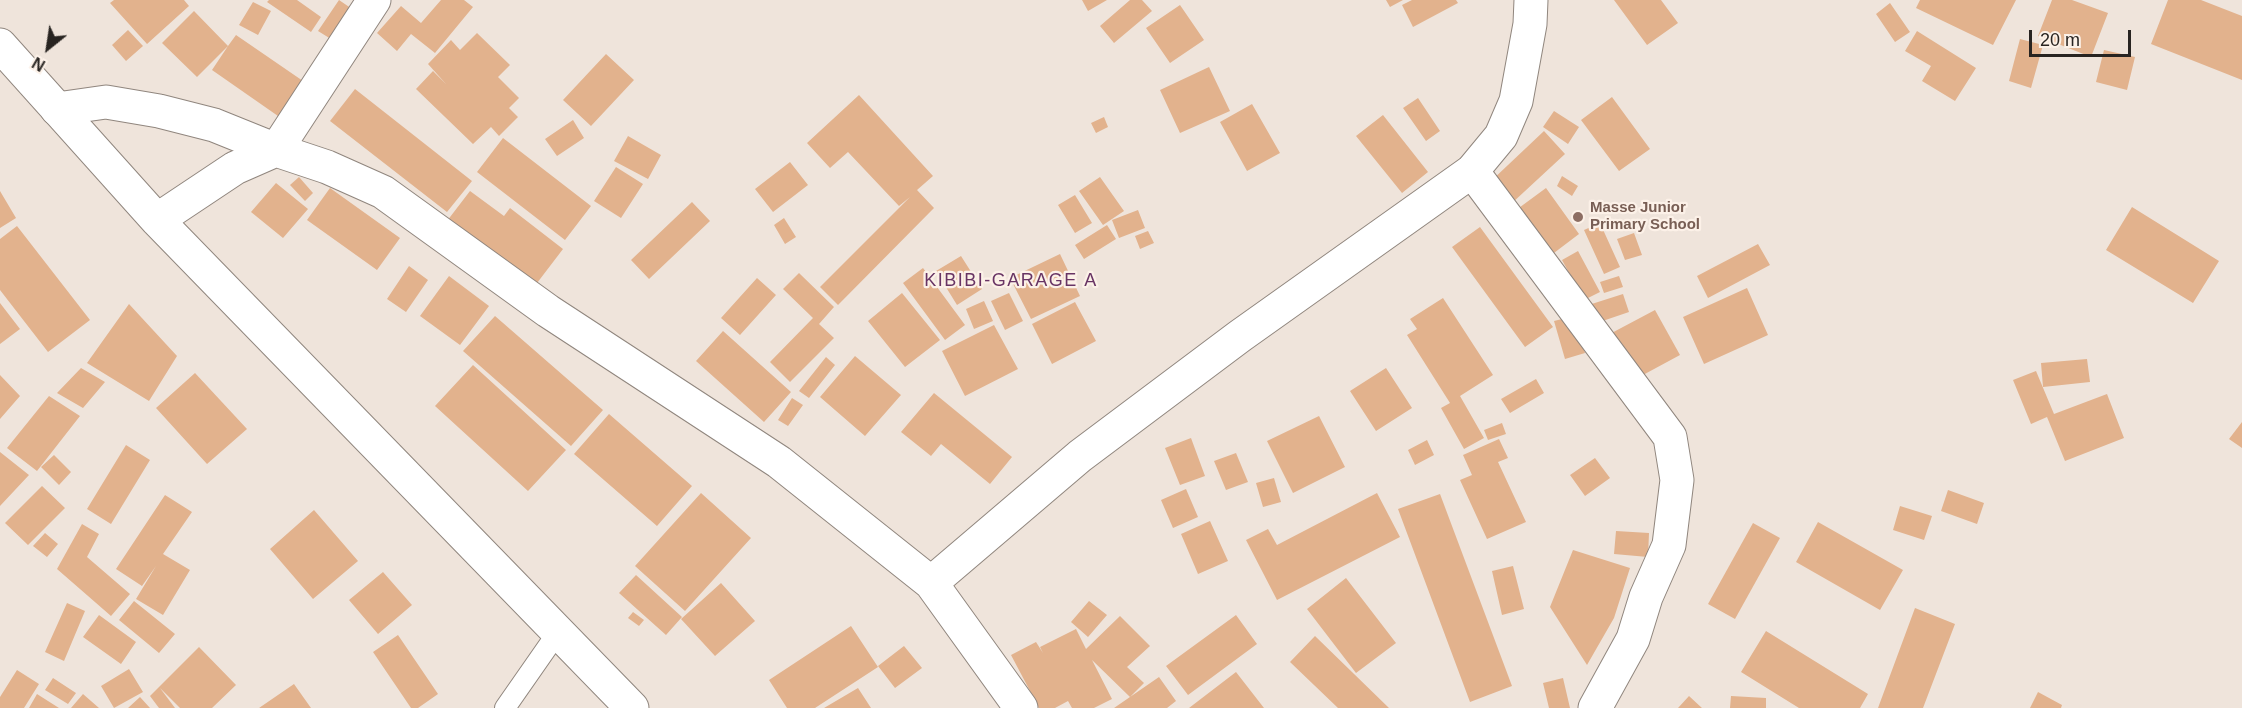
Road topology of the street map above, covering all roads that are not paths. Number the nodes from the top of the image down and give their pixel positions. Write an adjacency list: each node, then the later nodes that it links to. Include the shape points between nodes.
1 (374, 0): 5 (street)
2 (1531, 0): 6 (street, via 1516,101 1501,136)
3 (0, 45): 4 (street)
4 (57, 109): 5 (street, via 106,102 159,111 214,125); 7 (street)
5 (276, 150): 7 (street, via 235,168); 8 (street, via 383,192 548,311 779,462)
6 (1472, 171): 8 (street, via 1080,456); 13 (street, via 1670,437 1677,480 1669,545 1633,639)
7 (157, 220): 9 (street)
8 (931, 583): 12 (street)
9 (558, 632): 10 (lane); 11 (street)
10 (505, 708)
11 (632, 708)
12 (1021, 708)
13 (1595, 708)

